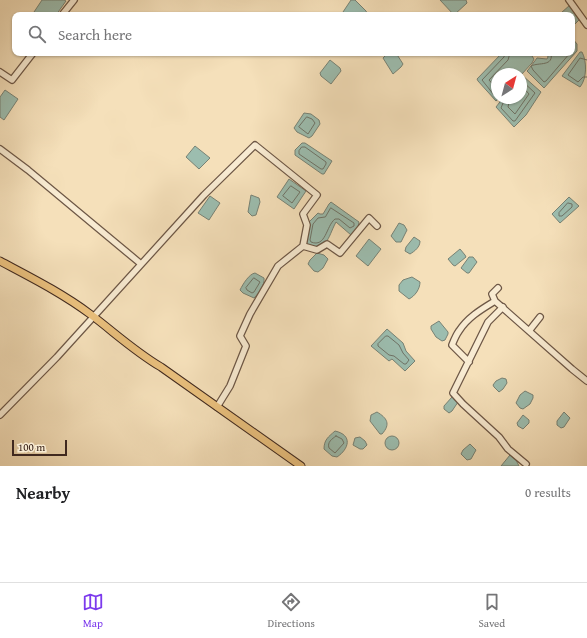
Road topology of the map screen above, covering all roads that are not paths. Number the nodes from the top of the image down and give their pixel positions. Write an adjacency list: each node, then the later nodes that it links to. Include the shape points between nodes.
1 (74, 0): 3 (street)
2 (569, 0): 4 (street)
3 (64, 12)
4 (587, 25)
5 (31, 56): 6 (street, via 12,80)
6 (0, 72)
7 (0, 149): 11 (street)
8 (377, 226): 9 (street, via 369,218 340,253 326,244 317,250)
9 (303, 246): 11 (street, via 307,225 303,214 317,195 255,145 204,194); 20 (street, via 278,266 250,314 240,336 246,346 230,386)
10 (0, 261): 15 (main road, via 54,291)
11 (141, 264): 15 (street)
12 (498, 288): 13 (street, via 492,294)
13 (495, 301): 14 (street); 18 (street, via 466,321 456,335 452,345)
14 (503, 307): 17 (street); 18 (street, via 488,322)
15 (93, 317): 20 (main road, via 142,356); 21 (street)
16 (540, 317): 17 (street)
17 (529, 332): 19 (street)
18 (468, 362): 22 (street, via 454,393)
19 (587, 381)
20 (217, 407): 23 (main road)
21 (0, 415)
22 (526, 465)
23 (301, 466)

